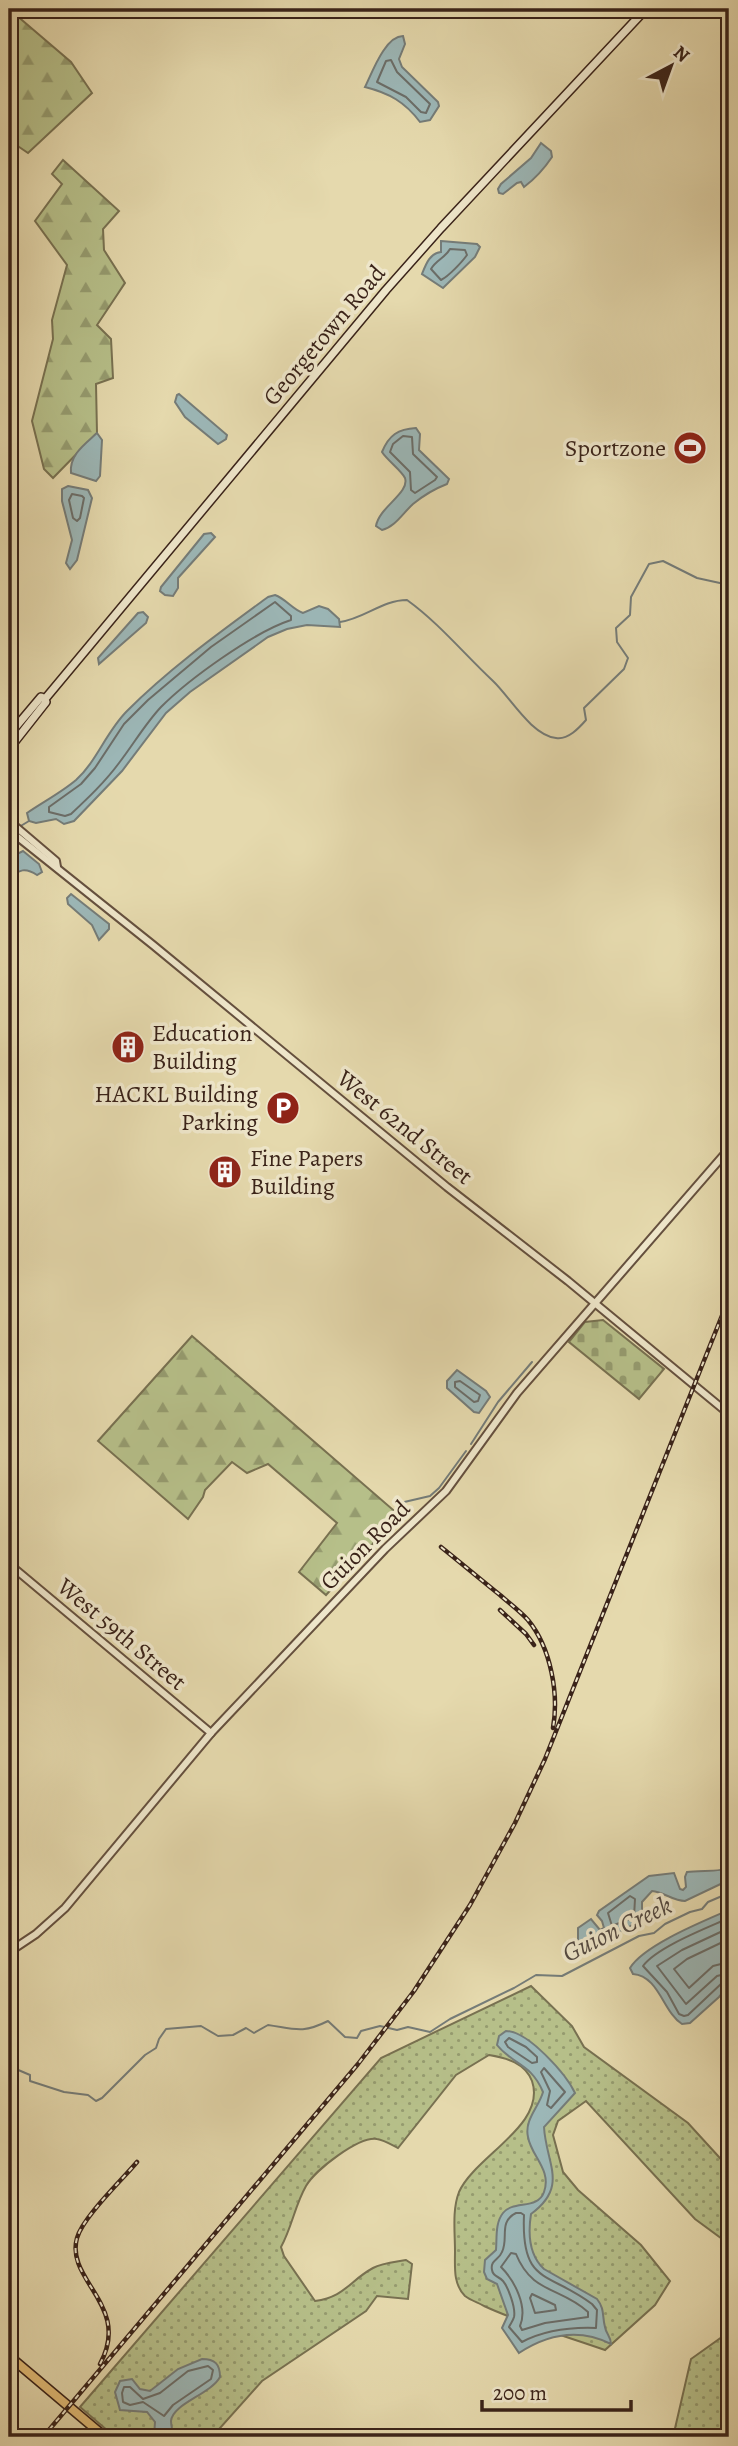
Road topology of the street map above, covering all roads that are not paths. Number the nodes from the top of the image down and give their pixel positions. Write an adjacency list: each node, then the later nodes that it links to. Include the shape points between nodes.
1 (646, 9): 2 (main road, Georgetown Road, via 440,228)
2 (45, 698): 3 (main road, Georgetown Road, via 41,697); 4 (main road, Georgetown Road)
3 (9, 735)
4 (9, 749)
5 (9, 821): 7 (street, West 62nd Street, via 56,861)
6 (9, 830): 7 (street, West 62nd Street)
7 (57, 867): 9 (street, West 62nd Street)
8 (729, 1149): 9 (street, Guion Road)
9 (594, 1302): 10 (street, West 62nd Street); 12 (street, Guion Road, via 506,1407 446,1491 384,1549)
10 (729, 1414)
11 (9, 1564): 12 (street, West 59th Street)
12 (211, 1733): 13 (street, Guion Road, via 70,1903)
13 (9, 1952)
14 (9, 2356): 15 (main road)
15 (105, 2437)

